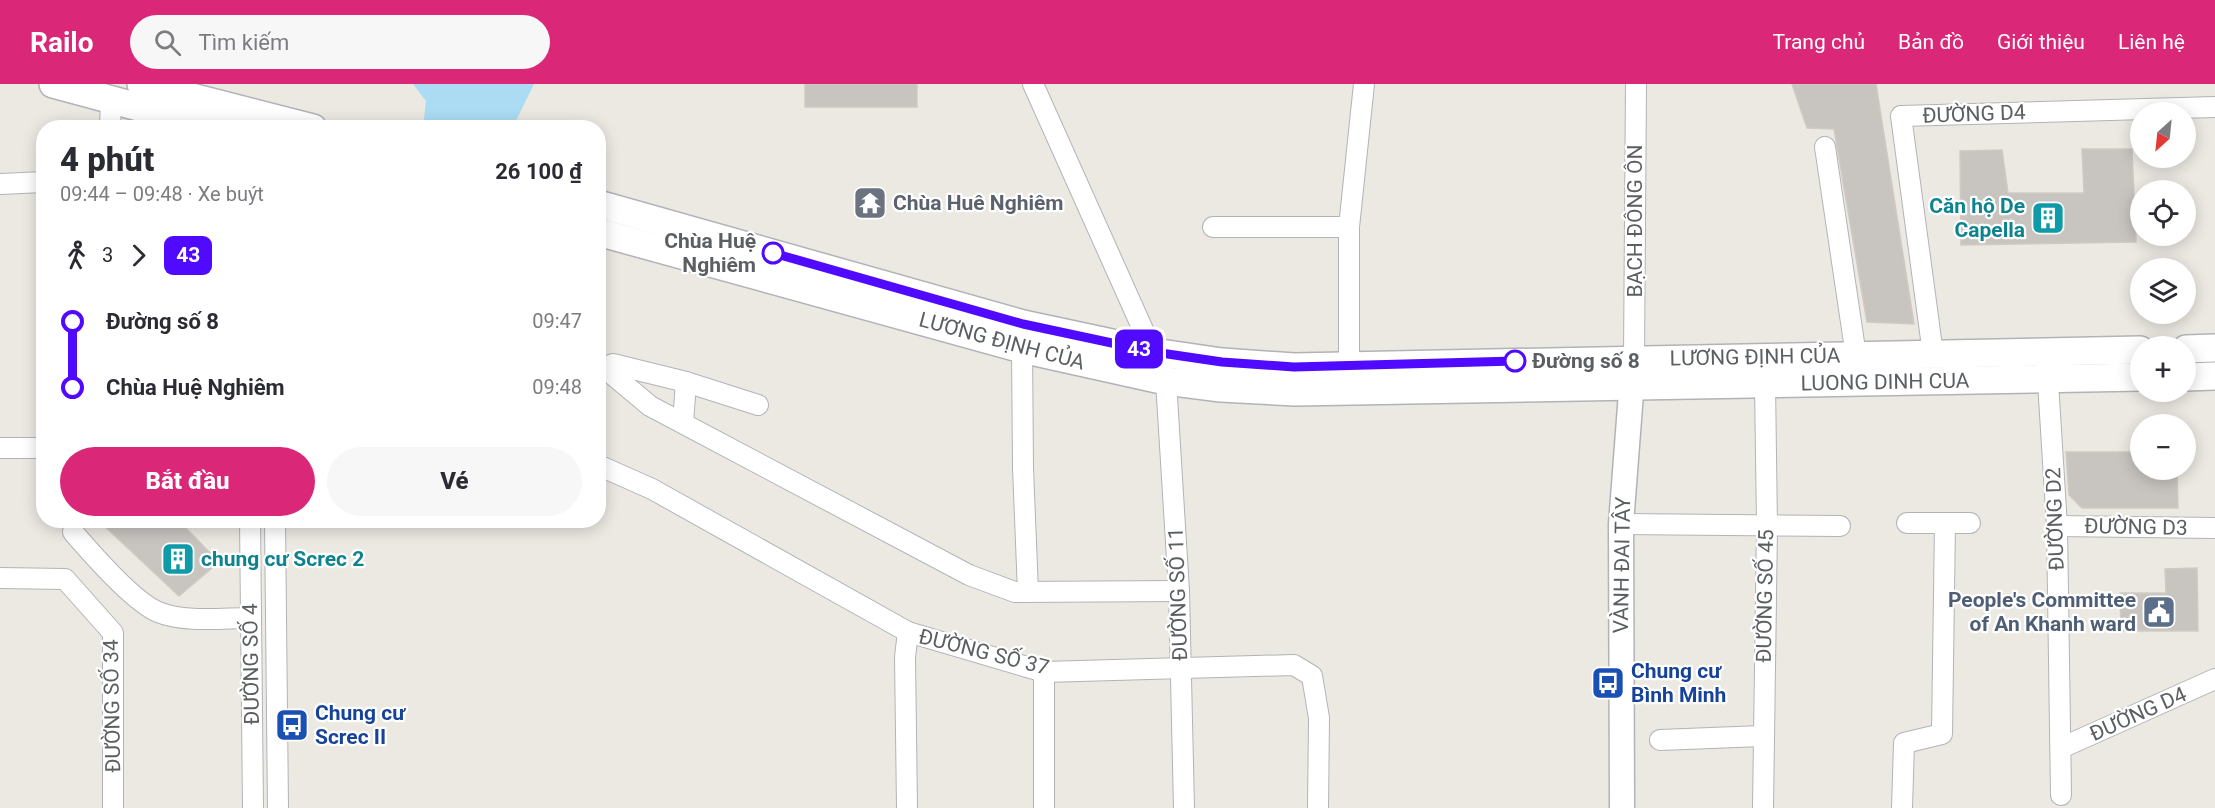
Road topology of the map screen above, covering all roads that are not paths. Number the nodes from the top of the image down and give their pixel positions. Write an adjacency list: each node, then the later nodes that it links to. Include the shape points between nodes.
1 (53, 84): 6 (main road)
2 (141, 84): 10 (main road)
3 (1033, 84): 22 (street)
4 (1364, 84): 15 (street)
5 (1636, 84): 26 (street, BẠCH ĐÔNG ÔN)
6 (111, 99): 8 (street); 9 (main road)
7 (2215, 107): 24 (street, ĐƯỜNG D4, via 1901,116)
8 (111, 120)
9 (187, 120)
10 (282, 120)
11 (1826, 147): 25 (street)
12 (36, 182): 13 (street)
13 (0, 184)
14 (606, 206): 22 (main road, LƯƠNG ĐỊNH CỦA, via 1023,324)
15 (1349, 226): 16 (street); 27 (street)
16 (1213, 227)
17 (606, 234): 19 (main road, LƯƠNG ĐỊNH CỦA)
18 (2215, 348): 20 (main road)
19 (1022, 349): 32 (main road, LƯƠNG ĐỊNH CỦA); 54 (street)
20 (2196, 349)
21 (2130, 350): 23 (main road, LƯƠNG ĐỊNH CỦA)
22 (1154, 352): 27 (main road, LƯƠNG ĐỊNH CỦA, via 1294,367); 32 (street, ĐƯỜNG SỐ 11)
23 (2046, 352): 24 (main road, LƯƠNG ĐỊNH CỦA); 31 (street, ĐƯỜNG D2)
24 (1933, 354): 25 (main road, LƯƠNG ĐỊNH CỦA)
25 (1856, 356): 26 (main road, LƯƠNG ĐỊNH CỦA)
26 (1634, 358): 27 (main road, LƯƠNG ĐỊNH CỦA); 35 (street, VÀNH ĐAI TÂY)
27 (1349, 365)
28 (2215, 376): 30 (main road)
29 (2130, 377): 31 (main road, LUONG DINH CUA)
30 (2196, 377)
31 (2048, 379): 34 (main road, LUONG DINH CUA); 47 (street, ĐƯỜNG D2)
32 (1166, 381): 35 (main road, LƯƠNG ĐỊNH CỦA, via 1294,392); 53 (street, ĐƯỜNG SỐ 11)
33 (686, 382): 36 (street); 37 (street); 37 (street, via 613,364 607,368 650,406)
34 (1765, 384): 35 (main road, LUONG DINH CUA); 45 (street, ĐƯỜNG SỐ 45)
35 (1630, 387): 43 (street, VÀNH ĐAI TÂY)
36 (758, 405)
37 (683, 423): 54 (street, via 969,575 1015,592)
38 (0, 448): 39 (street)
39 (36, 448)
40 (606, 469): 56 (street, ĐƯỜNG SỐ 37, via 652,489)
41 (1945, 523): 42 (street); 44 (street); 73 (street, via 1942,734 1904,743)
42 (1970, 523)
43 (1621, 524): 45 (street); 71 (street, VÀNH ĐAI TÂY)
44 (1907, 524)
45 (1767, 526): 46 (street); 60 (street, ĐƯỜNG SỐ 45)
46 (1840, 526)
47 (2057, 526): 50 (street, ĐƯỜNG D3); 62 (street, ĐƯỜNG D2)
48 (250, 528): 55 (street, ĐƯỜNG SỐ 4)
49 (275, 528): 66 (street, ĐƯỜNG SỐ 4)
50 (2215, 528)
51 (73, 532): 55 (street, via 157,612 181,617)
52 (0, 578): 64 (street, ĐƯỜNG SỐ 34, via 65,579 113,633)
53 (1179, 591): 54 (street); 57 (street, ĐƯỜNG SỐ 11)
54 (1028, 592)
55 (251, 618): 65 (street, ĐƯỜNG SỐ 4)
56 (908, 632): 58 (street, ĐƯỜNG SỐ 37); 67 (street)
57 (1181, 668): 58 (street, ĐƯỜNG SỐ 37); 69 (street, ĐƯỜNG SỐ 11); 70 (street, ĐƯỜNG SỐ 37, via 1294,665 1312,676 1319,718)
58 (1044, 672): 68 (street)
59 (2215, 679): 62 (street, ĐƯỜNG D4)
60 (1762, 736): 61 (street); 72 (street, ĐƯỜNG SỐ 45)
61 (1660, 740)
62 (2061, 748): 63 (street, ĐƯỜNG D2)
63 (2061, 795)
64 (113, 808)
65 (253, 808)
66 (278, 808)
67 (907, 808)
68 (1044, 808)
69 (1184, 808)
70 (1318, 808)
71 (1622, 808)
72 (1763, 808)
73 (1902, 808)

